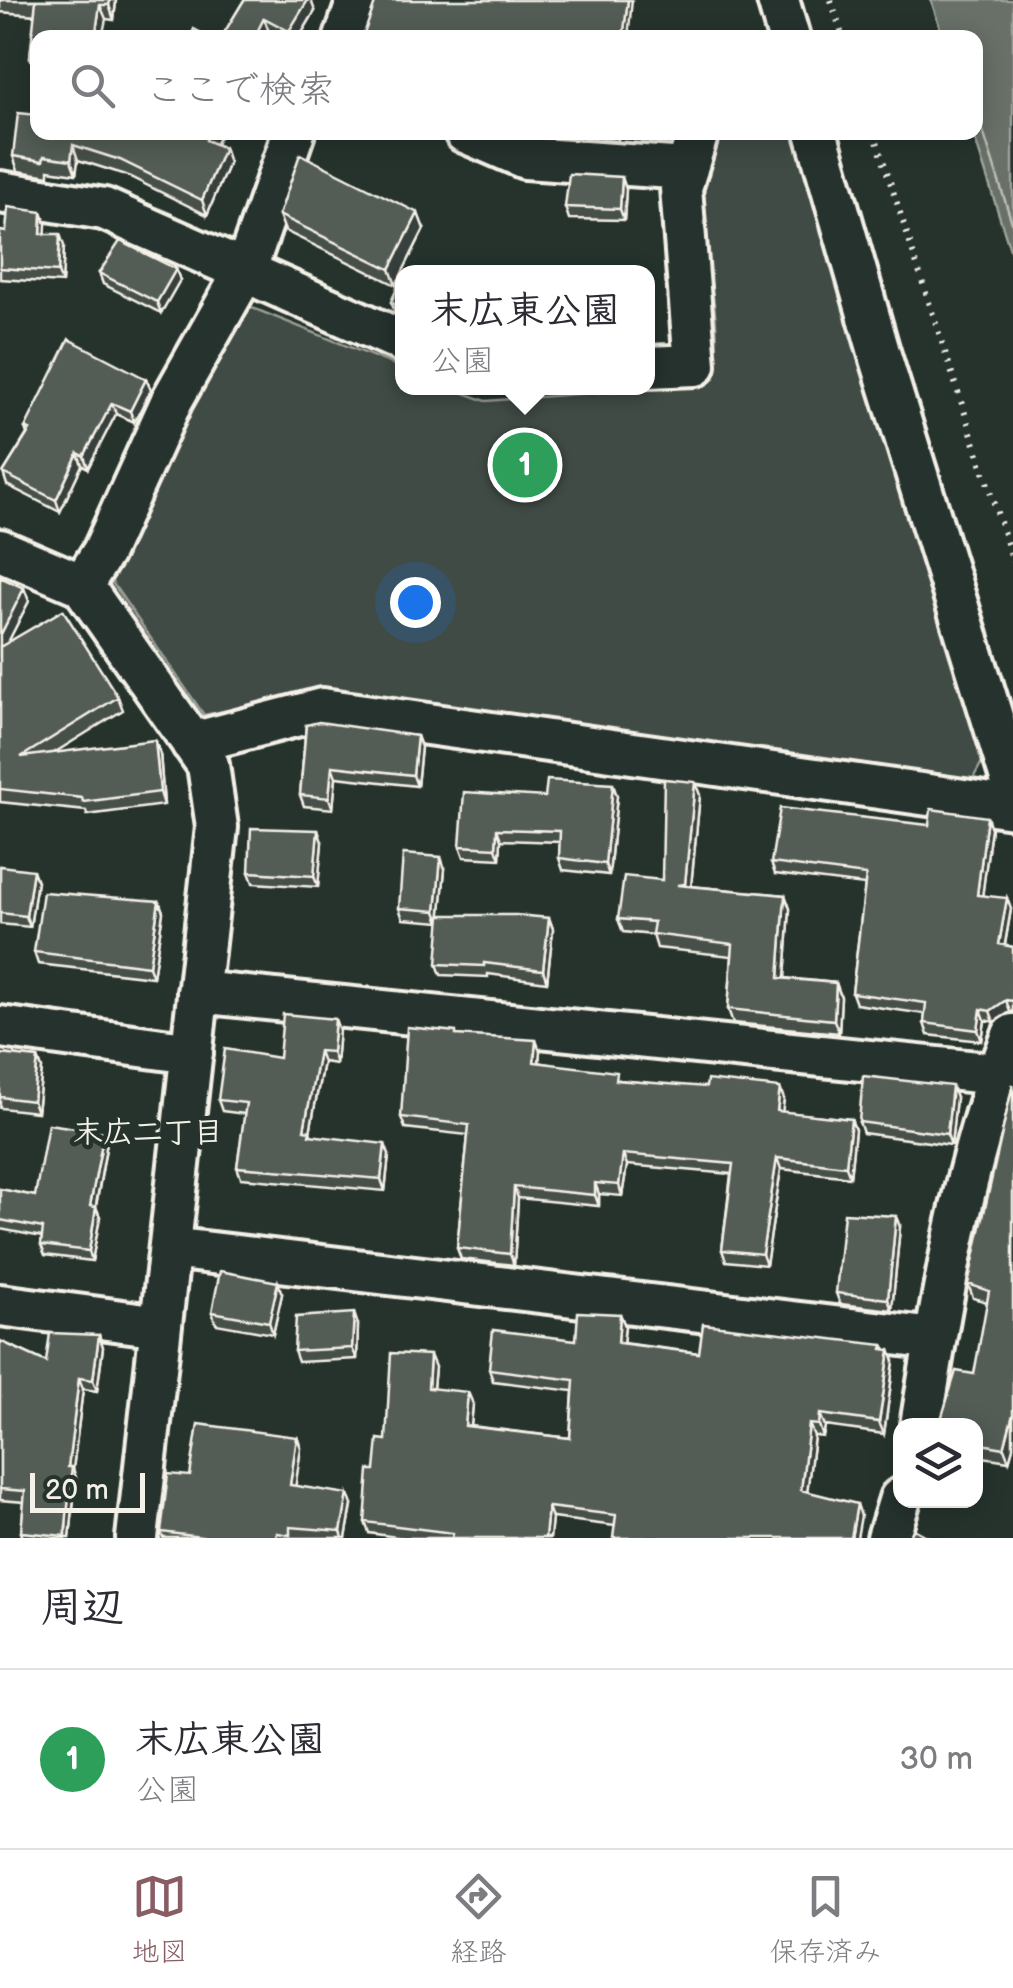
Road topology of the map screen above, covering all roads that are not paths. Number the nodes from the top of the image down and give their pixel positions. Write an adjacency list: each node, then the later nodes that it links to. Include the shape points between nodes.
1 (358, 0): 2 (street)
2 (348, 30)
3 (291, 140): 8 (street)
4 (484, 140): 6 (street, via 525,158)
5 (818, 140): 14 (street)
6 (693, 150): 10 (street, via 681,188 695,365)
7 (0, 192): 8 (street, via 104,209)
8 (246, 269): 9 (street); 12 (street, via 172,400)
9 (395, 338)
10 (655, 367)
11 (0, 550): 12 (street)
12 (82, 586): 13 (street)
13 (192, 743): 15 (street, via 322,709); 16 (street, via 208,765 217,827)
14 (1013, 786)
15 (1013, 807)
16 (198, 992): 19 (street); 20 (street)
17 (0, 1026): 19 (street)
18 (1013, 1034): 20 (street)
19 (192, 1053): 21 (street)
20 (997, 1074): 24 (street)
21 (170, 1248): 23 (street); 24 (street)
22 (0, 1305): 23 (street)
23 (161, 1326): 27 (street)
24 (934, 1340): 25 (street)
25 (922, 1418)
26 (897, 1508): 28 (street)
27 (137, 1538)
28 (888, 1538)

